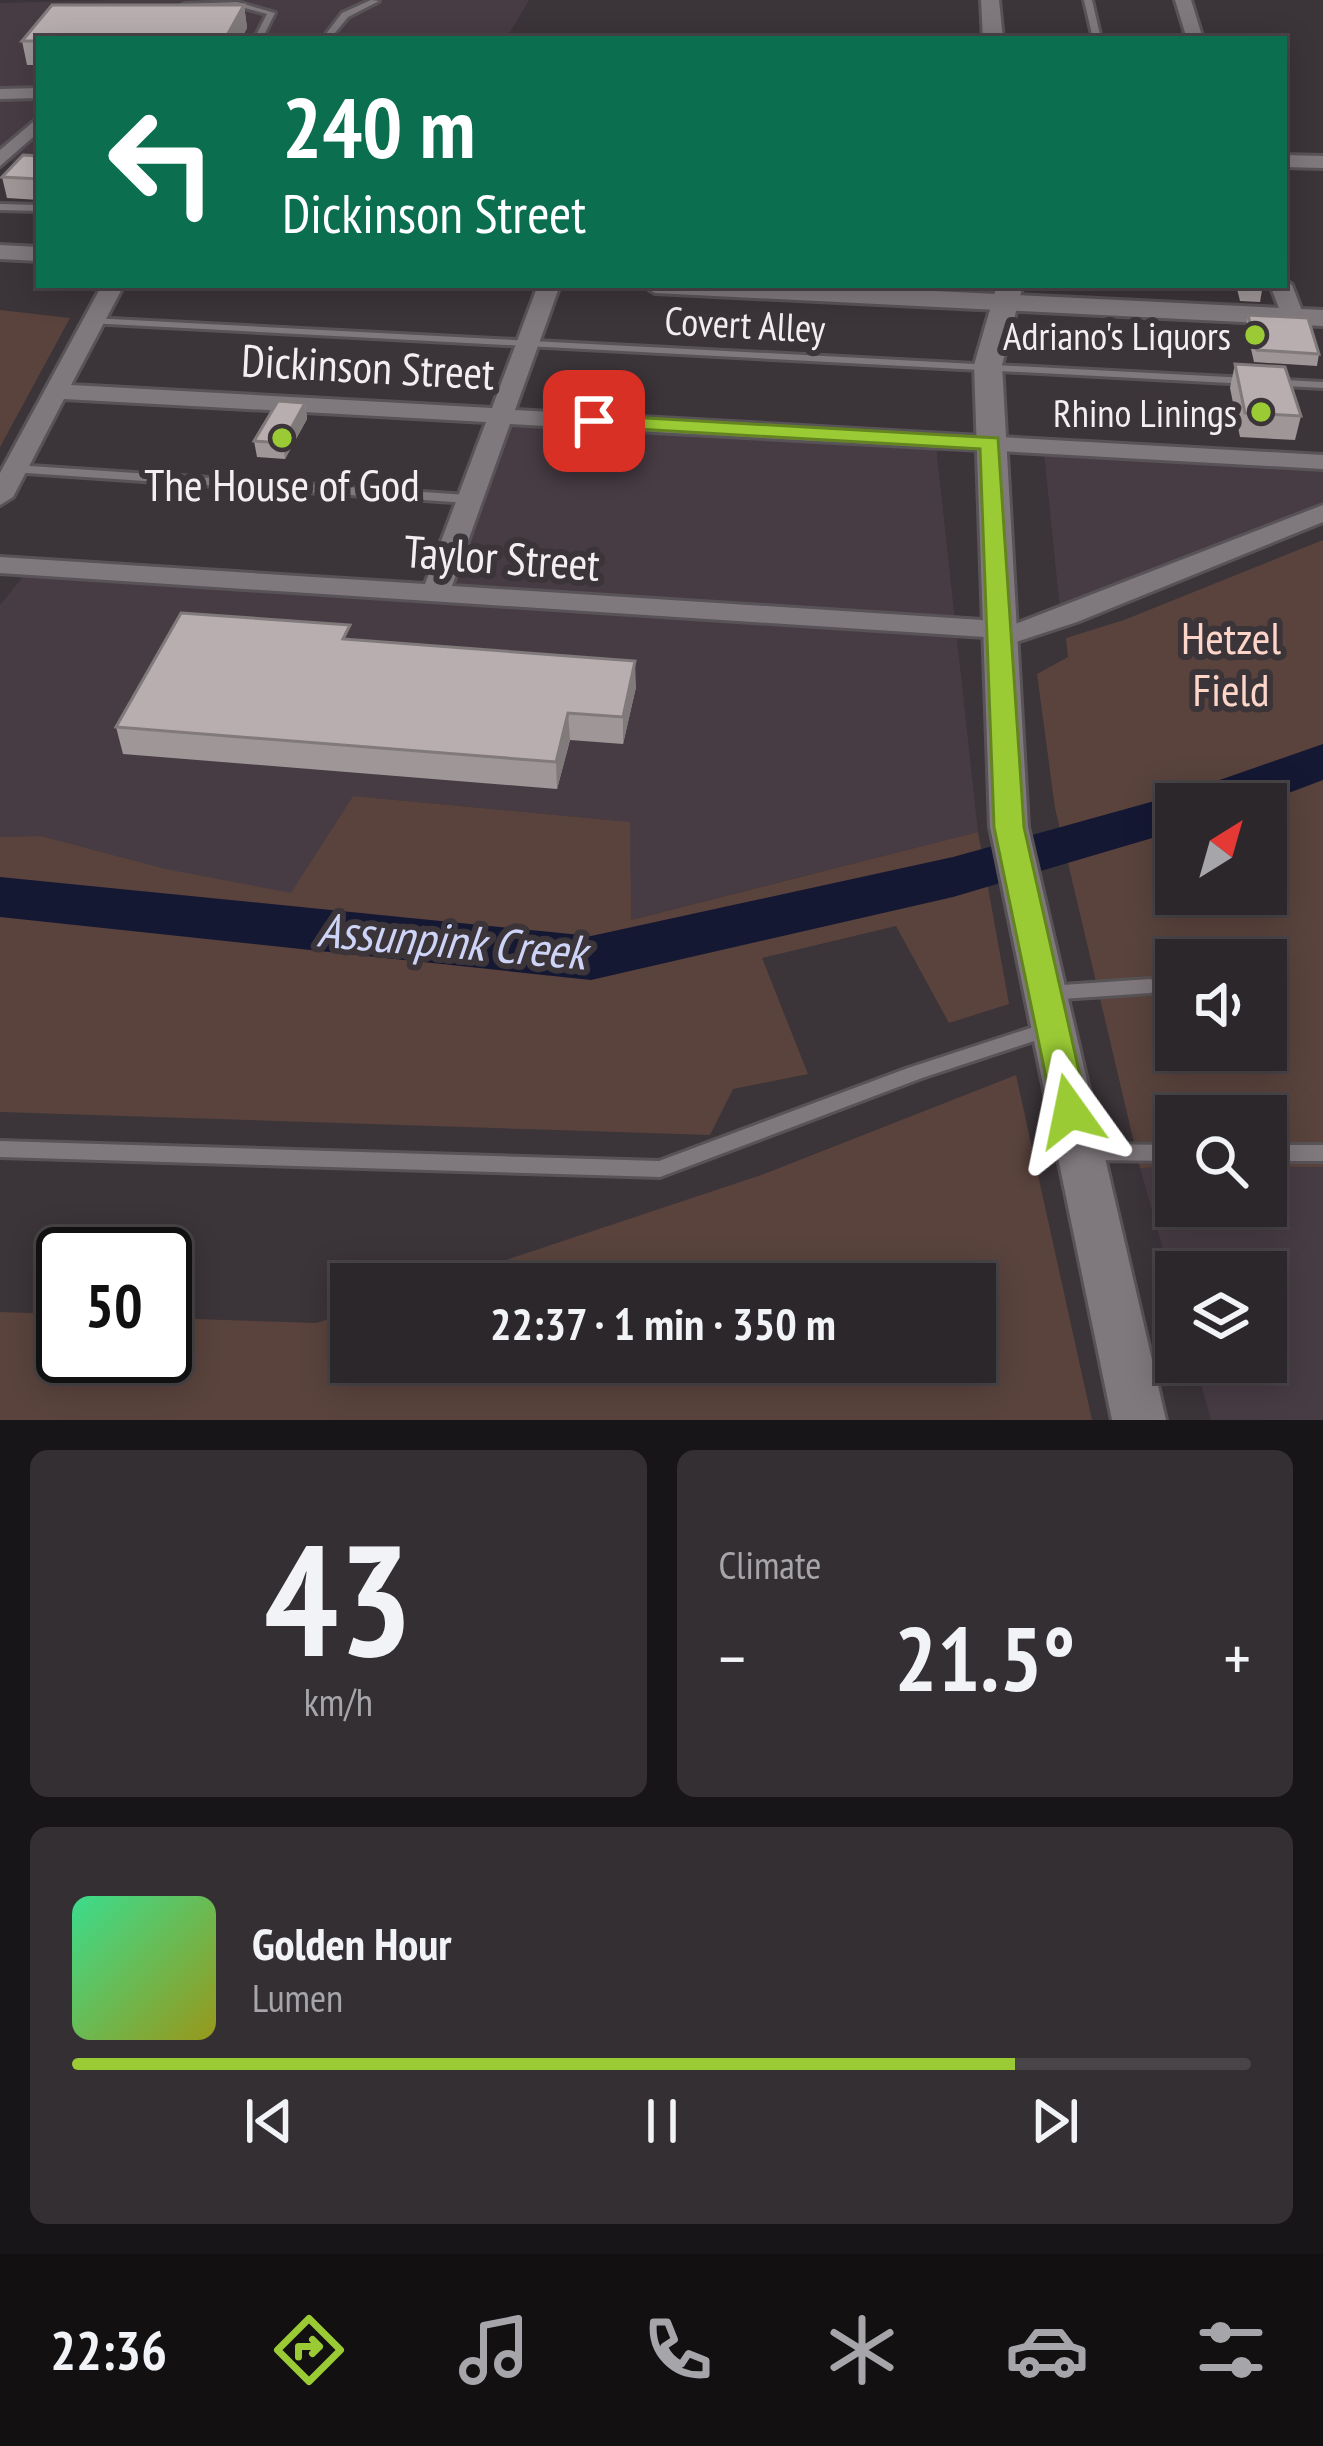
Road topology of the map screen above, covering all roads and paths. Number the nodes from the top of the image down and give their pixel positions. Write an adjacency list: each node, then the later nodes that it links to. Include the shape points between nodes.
1 (990, 0): 8 (main road)
2 (1088, 0): 9 (lane)
3 (1183, 0): 10 (street)
4 (375, 1): 7 (lane, via 345,15)
5 (172, 6): 6 (lane, via 258,7 271,14)
6 (259, 36)
7 (328, 36)
8 (993, 36)
9 (1095, 36)
10 (1194, 36)
11 (36, 93): 12 (street)
12 (0, 94)
13 (36, 125): 14 (street)
14 (9, 153)
15 (1287, 161): 16 (street)
16 (1323, 162)
17 (0, 207): 18 (lane)
18 (36, 208)
19 (0, 252): 20 (main road)
20 (36, 252)
21 (111, 288): 28 (street)
22 (548, 288): 29 (street)
23 (773, 288): 25 (main road)
24 (1282, 288): 26 (street)
25 (1008, 294): 26 (main road); 30 (main road)
26 (1293, 316): 27 (main road)
27 (1323, 318)
28 (92, 321): 29 (lane, Covert Alley); 32 (street)
29 (526, 344): 30 (lane, Covert Alley); 33 (street)
30 (988, 365): 31 (lane, Covert Alley); 34 (main road)
31 (1323, 385)
32 (55, 391): 33 (street, Dickinson Street); 36 (street)
33 (500, 416): 34 (street, Dickinson Street); 38 (street)
34 (991, 442): 35 (street, Dickinson Street); 42 (main road)
35 (1323, 462)
36 (15, 469): 37 (street); 38 (lane)
37 (0, 497)
38 (468, 499): 41 (street)
39 (1323, 513): 42 (street, via 1067,616)
40 (0, 565): 41 (street, Taylor Street)
41 (435, 595): 42 (street, Taylor Street)
42 (998, 634): 44 (main road, via 1009,827)
43 (1150, 986): 44 (lane)
44 (1048, 1011): 45 (lane, via 915,1073 660,1169); 46 (main road)
45 (0, 1149)
46 (1079, 1152): 47 (lane); 50 (main road)
47 (1155, 1153)
48 (1287, 1153): 49 (lane)
49 (1323, 1153)
50 (1139, 1420)

